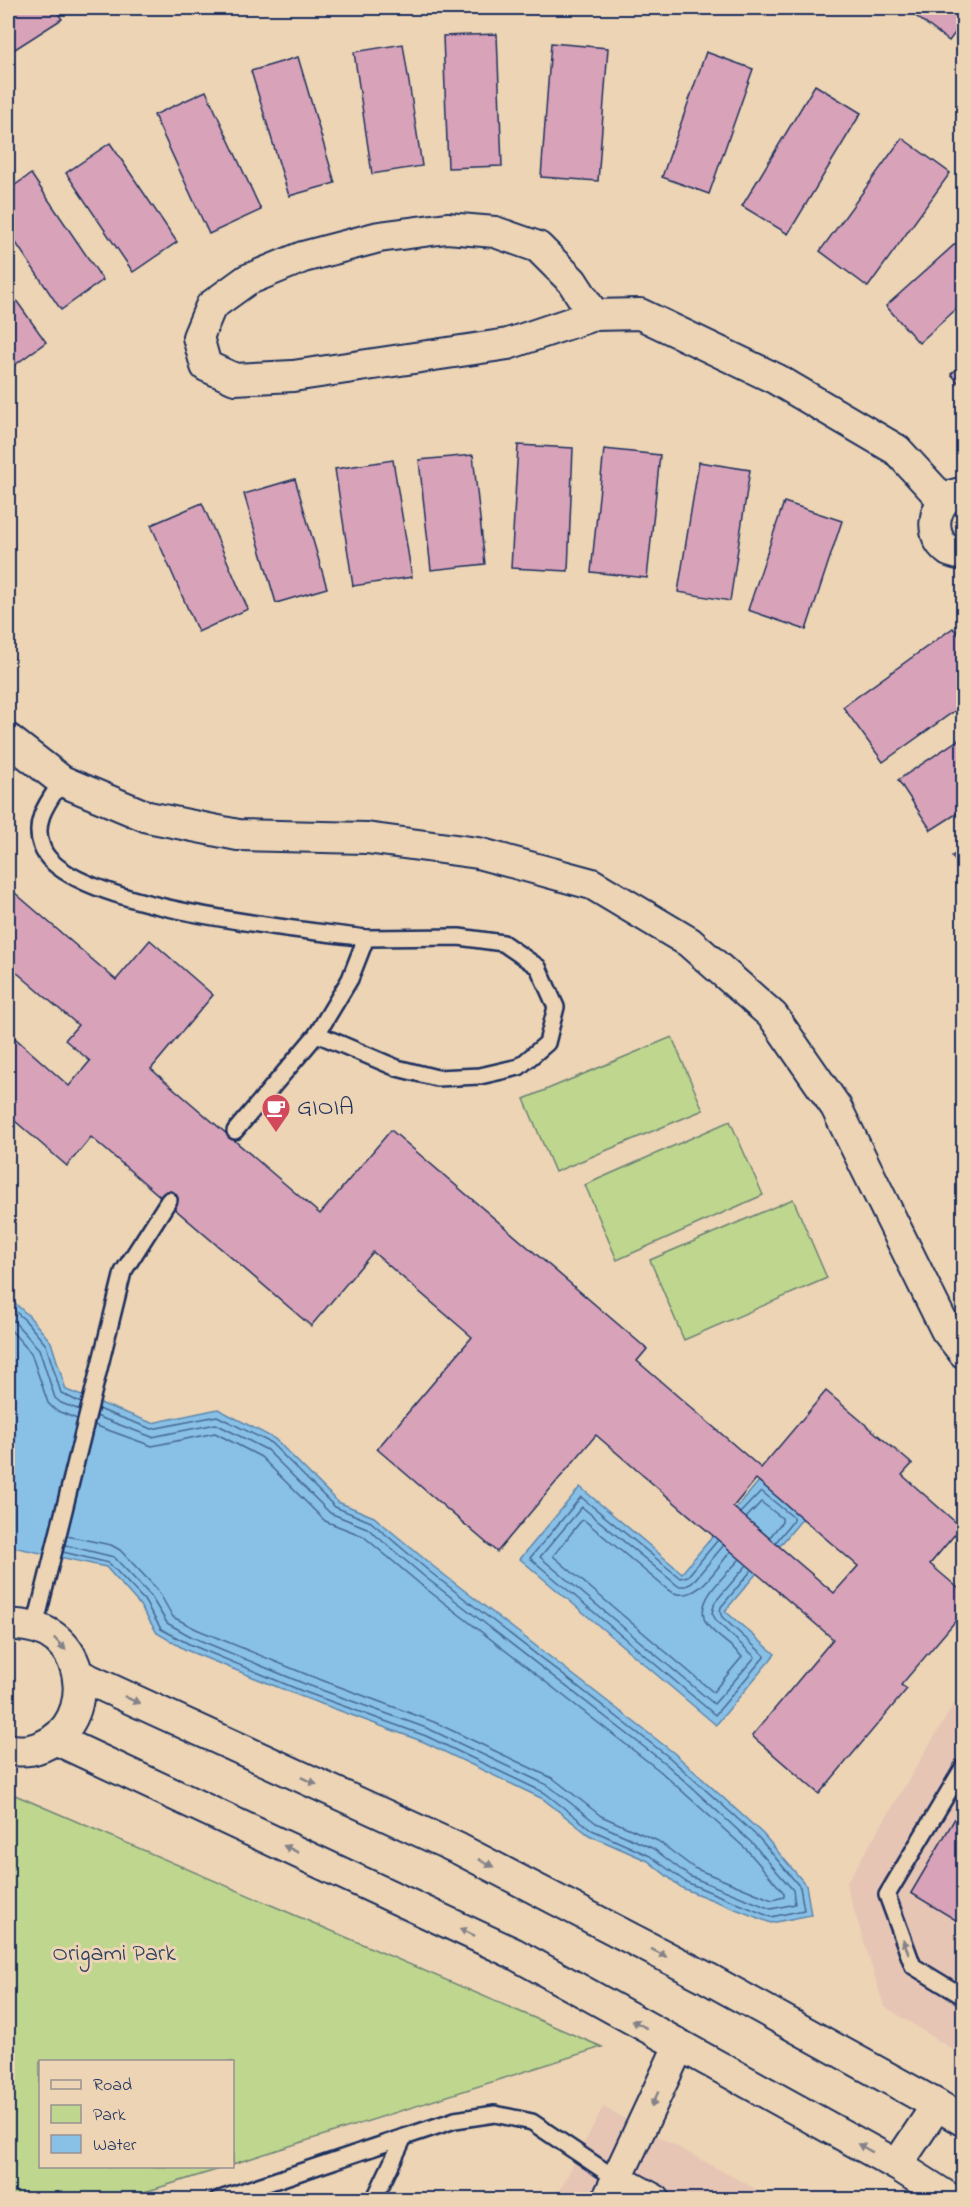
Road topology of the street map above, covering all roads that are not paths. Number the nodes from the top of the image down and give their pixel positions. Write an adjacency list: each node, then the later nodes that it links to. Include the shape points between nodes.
1 (594, 315): 1 (street, via 508,344 293,376 235,379 206,366 198,337 212,306 247,280 303,257 379,237 447,228 495,232 538,248 572,281); 2 (street, via 640,314 776,379 897,450)
2 (953, 497): 3 (street, via 934,520 938,538 950,551)
3 (963, 555)
4 (8, 739): 5 (street)
5 (62, 781): 6 (lane, via 37,827 42,849 59,869 81,881 135,901); 10 (street, via 148,817 238,835 366,838 478,853 592,884 688,942 773,1016 836,1107 946,1330)
6 (366, 938): 7 (lane, via 350,979); 7 (lane, via 459,937 503,943 538,967 556,1007 547,1043 519,1067 480,1076 437,1078 397,1068)
7 (317, 1034): 8 (lane)
8 (235, 1131)
9 (169, 1200): 11 (lane, via 123,1272 43,1597)
10 (963, 1353)
11 (21, 1626): 12 (street, one-way to 12, via 51,1635 63,1645)
12 (79, 1675): 13 (street, via 79,1699 70,1721); 18 (street, one-way to 18, via 459,1850 707,1978)
13 (55, 1739): 14 (street, via 31,1750); 17 (street, one-way to 13, via 513,1953)
14 (8, 1750)
15 (963, 1767): 16 (lane, one-way to 15, via 913,1966 887,1895)
16 (963, 1997)
17 (679, 2046): 21 (street, one-way to 17); 22 (street, one-way to 22)
18 (937, 2105): 19 (street); 21 (street)
19 (963, 2121)
20 (404, 2137): 22 (lane, via 455,2120 495,2114 532,2122); 23 (lane); 24 (lane)
21 (897, 2165): 26 (street)
22 (612, 2190): 25 (street)
23 (217, 2199)
24 (374, 2199)
25 (655, 2199)
26 (952, 2199)

